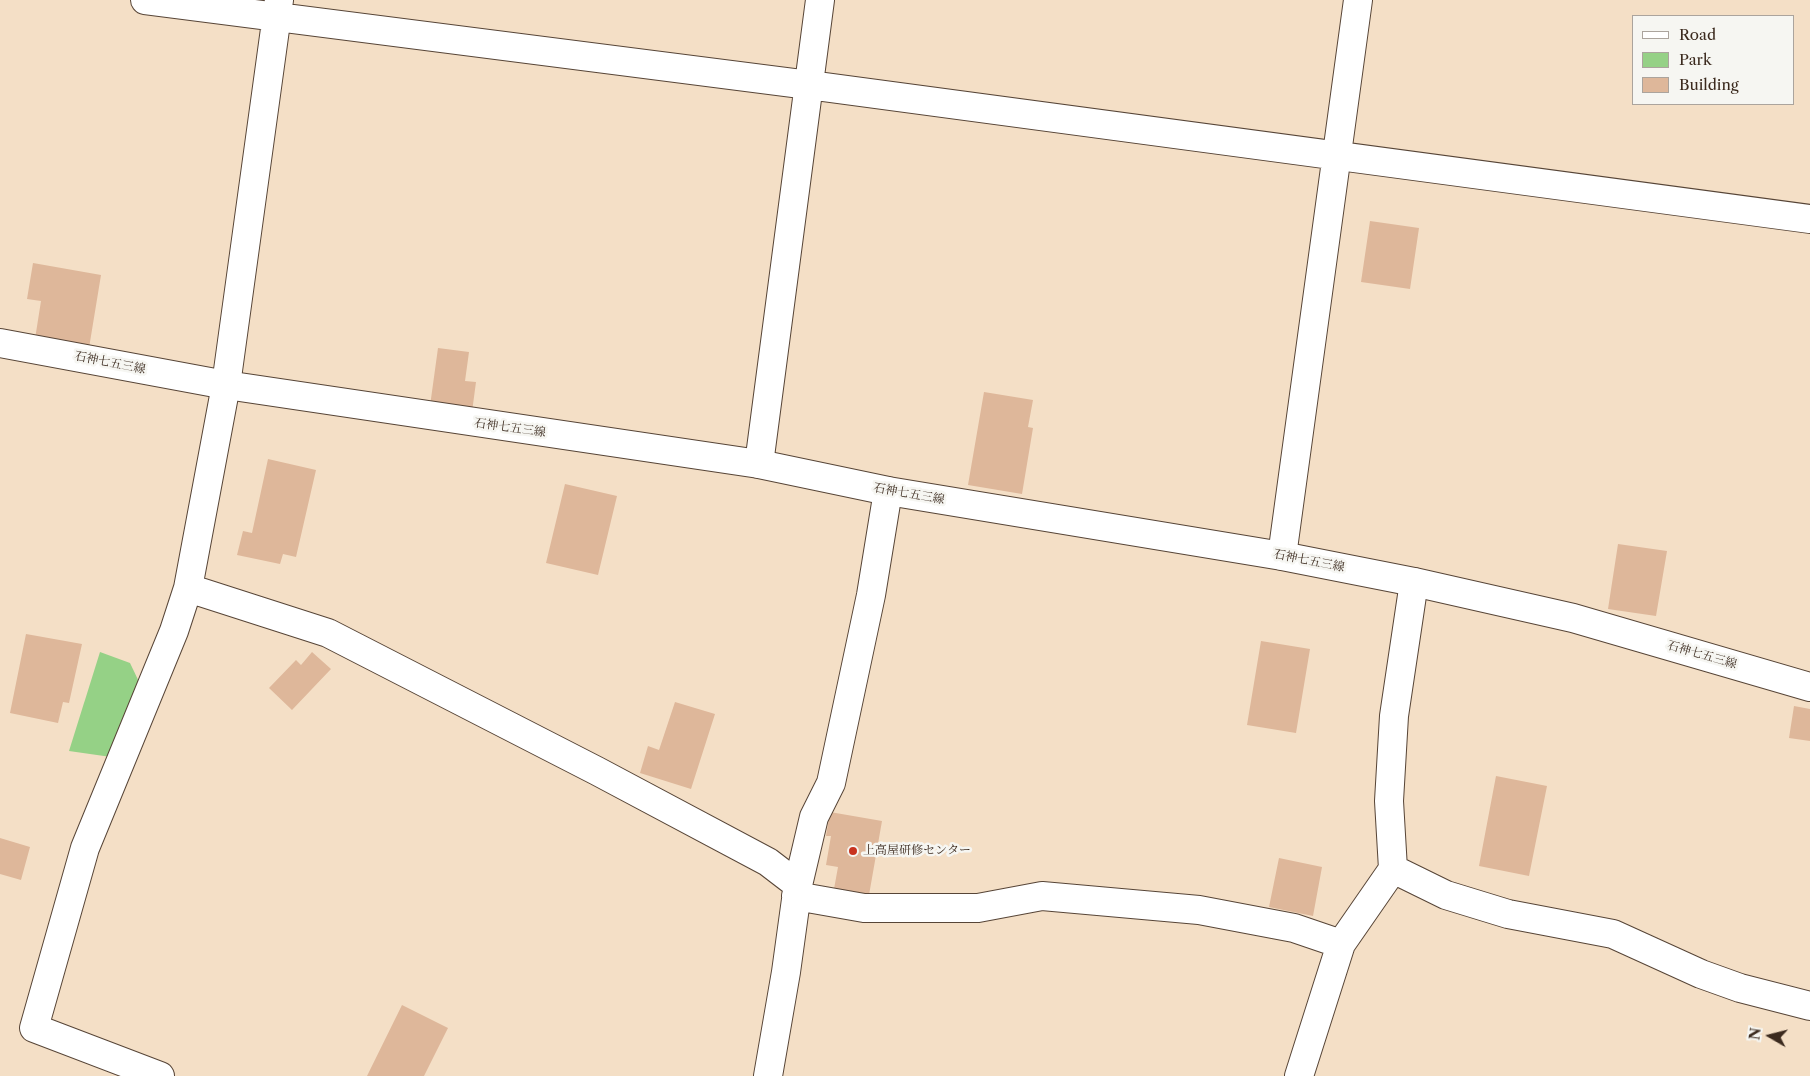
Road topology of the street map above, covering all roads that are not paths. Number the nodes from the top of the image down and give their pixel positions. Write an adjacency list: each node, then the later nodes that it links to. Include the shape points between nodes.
1 (145, 0): 4 (street)
2 (820, 0): 5 (street)
3 (1358, 0): 6 (street)
4 (277, 9): 5 (street); 9 (street)
5 (810, 85): 6 (street); 10 (street)
6 (1337, 156): 7 (street); 12 (street)
7 (1810, 219)
8 (0, 343): 9 (street, 石神七五三線)
9 (226, 385): 10 (street, 石神七五三線); 14 (street)
10 (759, 464): 11 (street, 石神七五三線)
11 (888, 491): 12 (street, 石神七五三線); 17 (street, via 871,595 831,783 814,817)
12 (1282, 556): 13 (street, 石神七五三線)
13 (1414, 582): 15 (street, 石神七五三線, via 1573,618); 16 (street, via 1394,716 1388,801)
14 (188, 588): 17 (street, via 328,633 768,862); 20 (street, via 174,631 85,848 34,1028)
15 (1810, 687)
16 (1392, 869): 18 (street); 19 (street, via 1446,895 1508,914 1613,934 1708,977)
17 (797, 891): 18 (street, via 864,908 978,908 1042,896 1199,910 1294,928); 22 (street)
18 (1341, 944): 23 (street)
19 (1810, 1006)
20 (126, 1069): 21 (street)
21 (160, 1076)
22 (768, 1076)
23 (1299, 1076)

